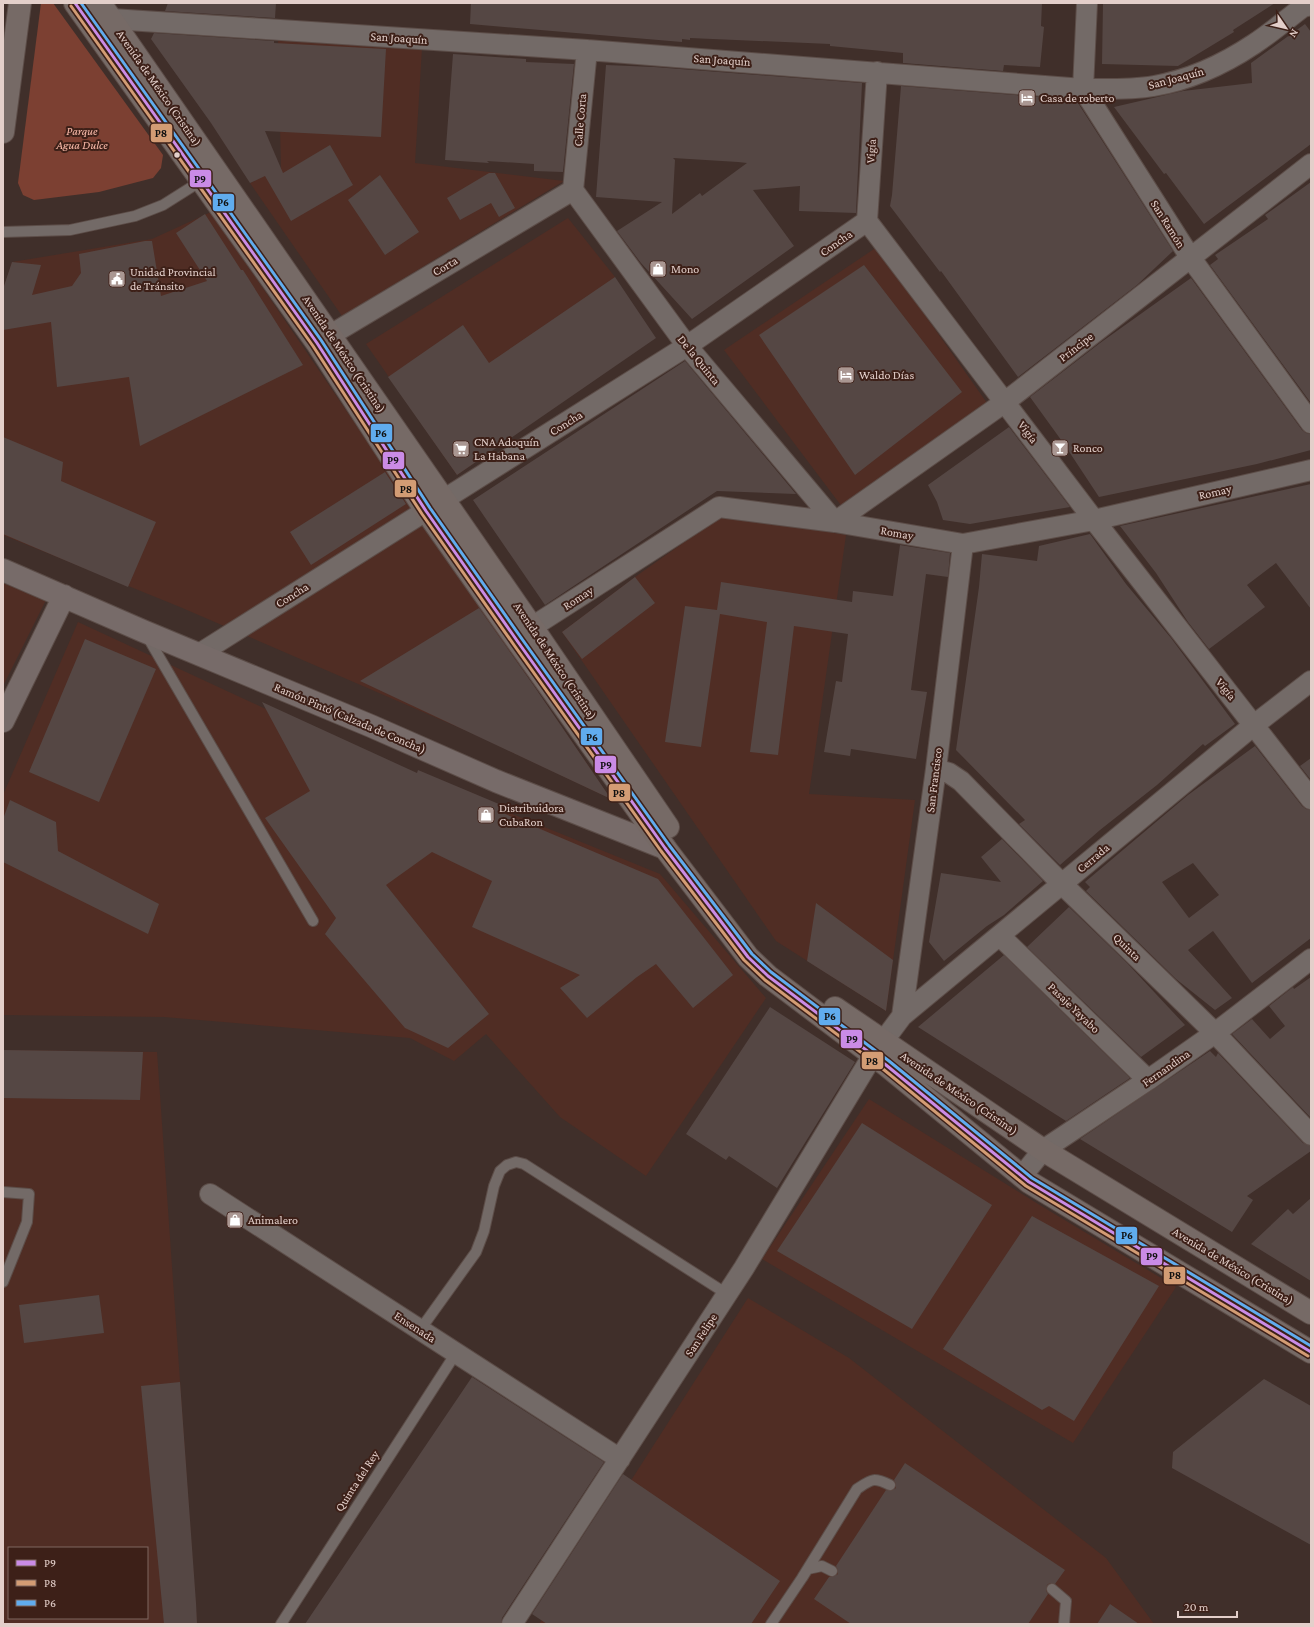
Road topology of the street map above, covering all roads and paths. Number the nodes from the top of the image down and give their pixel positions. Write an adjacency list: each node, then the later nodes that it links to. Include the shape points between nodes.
1 (20, 3): 9 (main road)
2 (75, 3): 11 (main road, Avenida de México (Cristina))
3 (1087, 3): 8 (street)
4 (1306, 8): 8 (street, San Joaquín, via 1254,44 1210,69 1183,79 1154,86)
5 (106, 11): 6 (street, San Joaquín); 16 (main road, Avenida de México (Cristina))
6 (586, 50): 7 (street, San Joaquín); 12 (street, Calle Corta)
7 (877, 72): 8 (street, San Joaquín); 13 (street, Vigía)
8 (1084, 89): 15 (street, San Ramón)
9 (3, 132)
10 (1311, 164): 15 (street, Príncipe)
11 (201, 181): 14 (lane, via 163,204 135,216 70,230); 16 (main road, Avenida de México (Cristina))
12 (573, 190): 16 (street, Corta); 17 (street, De la Quinta)
13 (867, 221): 17 (street, Concha); 18 (street, Vigía)
14 (3, 232)
15 (1190, 257): 18 (street, Príncipe); 19 (street, San Ramón)
16 (323, 339): 21 (main road, Avenida de México (Cristina))
17 (687, 346): 21 (street, Concha); 23 (street, De la Quinta)
18 (1005, 402): 22 (street, Vigía); 23 (street, Príncipe)
19 (1311, 423)
20 (1311, 470): 22 (street, Romay)
21 (435, 506): 28 (main road, Avenida de México (Cristina)); 29 (street, Concha)
22 (1094, 520): 24 (street, Romay); 32 (street, Vigía)
23 (835, 522): 24 (street, Romay); 28 (street, Romay, via 719,507)
24 (963, 544): 33 (street, San Francisco)
25 (3, 570): 26 (main road, Ramón Pintó (Calzada de Concha))
26 (64, 596): 27 (main road, Ramón Pintó (Calzada de Concha)); 31 (main road)
27 (144, 631): 29 (main road, Ramón Pintó (Calzada de Concha)); 38 (lane)
28 (525, 635): 35 (main road, Avenida de México (Cristina)); 36 (main road, Avenida de México (Cristina))
29 (199, 654): 35 (main road, Ramón Pintó (Calzada de Concha), via 496,781)
30 (1311, 681): 32 (street, Cerrada)
31 (3, 721)
32 (1254, 725): 34 (street, Vigía); 37 (street, Cerrada)
33 (936, 769): 37 (street, Quinta, via 950,773 961,781); 41 (street, San Francisco)
34 (1311, 799)
35 (665, 848): 36 (main road, Ramón Pintó (Calzada de Concha)); 43 (main road, Avenida de México (Cristina), via 753,962 768,976)
36 (696, 868): 43 (main road, Avenida de México (Cristina), via 776,964)
37 (1062, 884): 39 (street, Cerrada); 42 (street, Quinta)
38 (313, 921)
39 (1000, 936): 41 (street, Cerrada); 44 (street, Pasaje Yayabo)
40 (1311, 959): 42 (street, Fernandina)
41 (902, 1016): 43 (street, Cerrada)
42 (1216, 1033): 44 (street, Fernandina); 45 (street, Quinta)
43 (878, 1048): 46 (main road, Avenida de México (Cristina)); 47 (main road, Avenida de México (Cristina)); 51 (street, San Felipe)
44 (1148, 1080): 46 (street, Fernandina)
45 (1311, 1135)
46 (1043, 1150): 47 (street, Fernandina); 52 (main road, Avenida de México (Cristina))
47 (1022, 1176): 54 (main road, Avenida de México (Cristina))
48 (3, 1192): 50 (lane, via 29,1194 27,1222)
49 (210, 1194): 53 (street, Ensenada)
50 (3, 1282)
51 (727, 1294): 53 (lane, via 524,1164 516,1162 500,1171 476,1252); 56 (street, San Felipe)
52 (1311, 1313)
53 (420, 1330): 55 (street, Ensenada)
54 (1311, 1352)
55 (456, 1353): 56 (street, Ensenada); 61 (lane, Quinta del Rey)
56 (620, 1459): 62 (street, San Felipe)
57 (890, 1485): 58 (lane, via 871,1479 857,1489)
58 (808, 1569): 59 (lane, via 822,1566); 63 (lane)
59 (832, 1571)
60 (1052, 1589): 64 (lane, via 1066,1601)
61 (281, 1624)
62 (512, 1624)
63 (771, 1624)
64 (1064, 1624)

